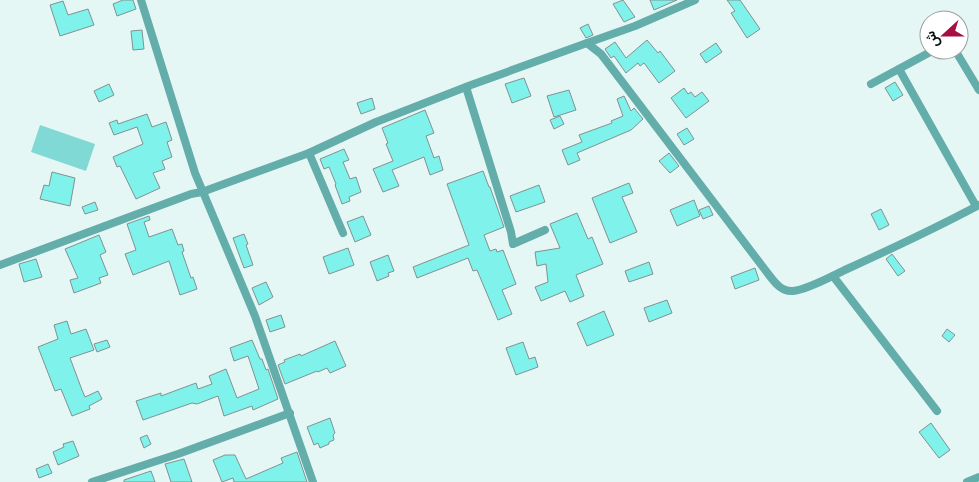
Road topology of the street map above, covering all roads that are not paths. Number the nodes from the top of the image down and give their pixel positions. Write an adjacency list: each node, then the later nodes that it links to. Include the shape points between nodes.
1 (141, 0): 11 (street)
2 (695, 0): 3 (street)
3 (587, 43): 8 (street); 16 (street, via 601,54 778,286 793,291)
4 (919, 58): 6 (street)
5 (961, 60): 9 (street)
6 (899, 69): 7 (street); 12 (street)
7 (872, 84)
8 (466, 87): 10 (street, via 376,122); 13 (street, via 513,244)
9 (979, 90)
10 (310, 153): 11 (street, via 212,188); 14 (street)
11 (201, 188): 15 (street); 18 (street, via 255,316)
12 (978, 206): 16 (street)
13 (545, 230)
14 (343, 233)
15 (0, 265)
16 (833, 276): 17 (street)
17 (937, 411)
18 (290, 413): 20 (street); 21 (street)
19 (979, 477): 22 (street)
20 (92, 482)
21 (313, 482)
22 (967, 482)

